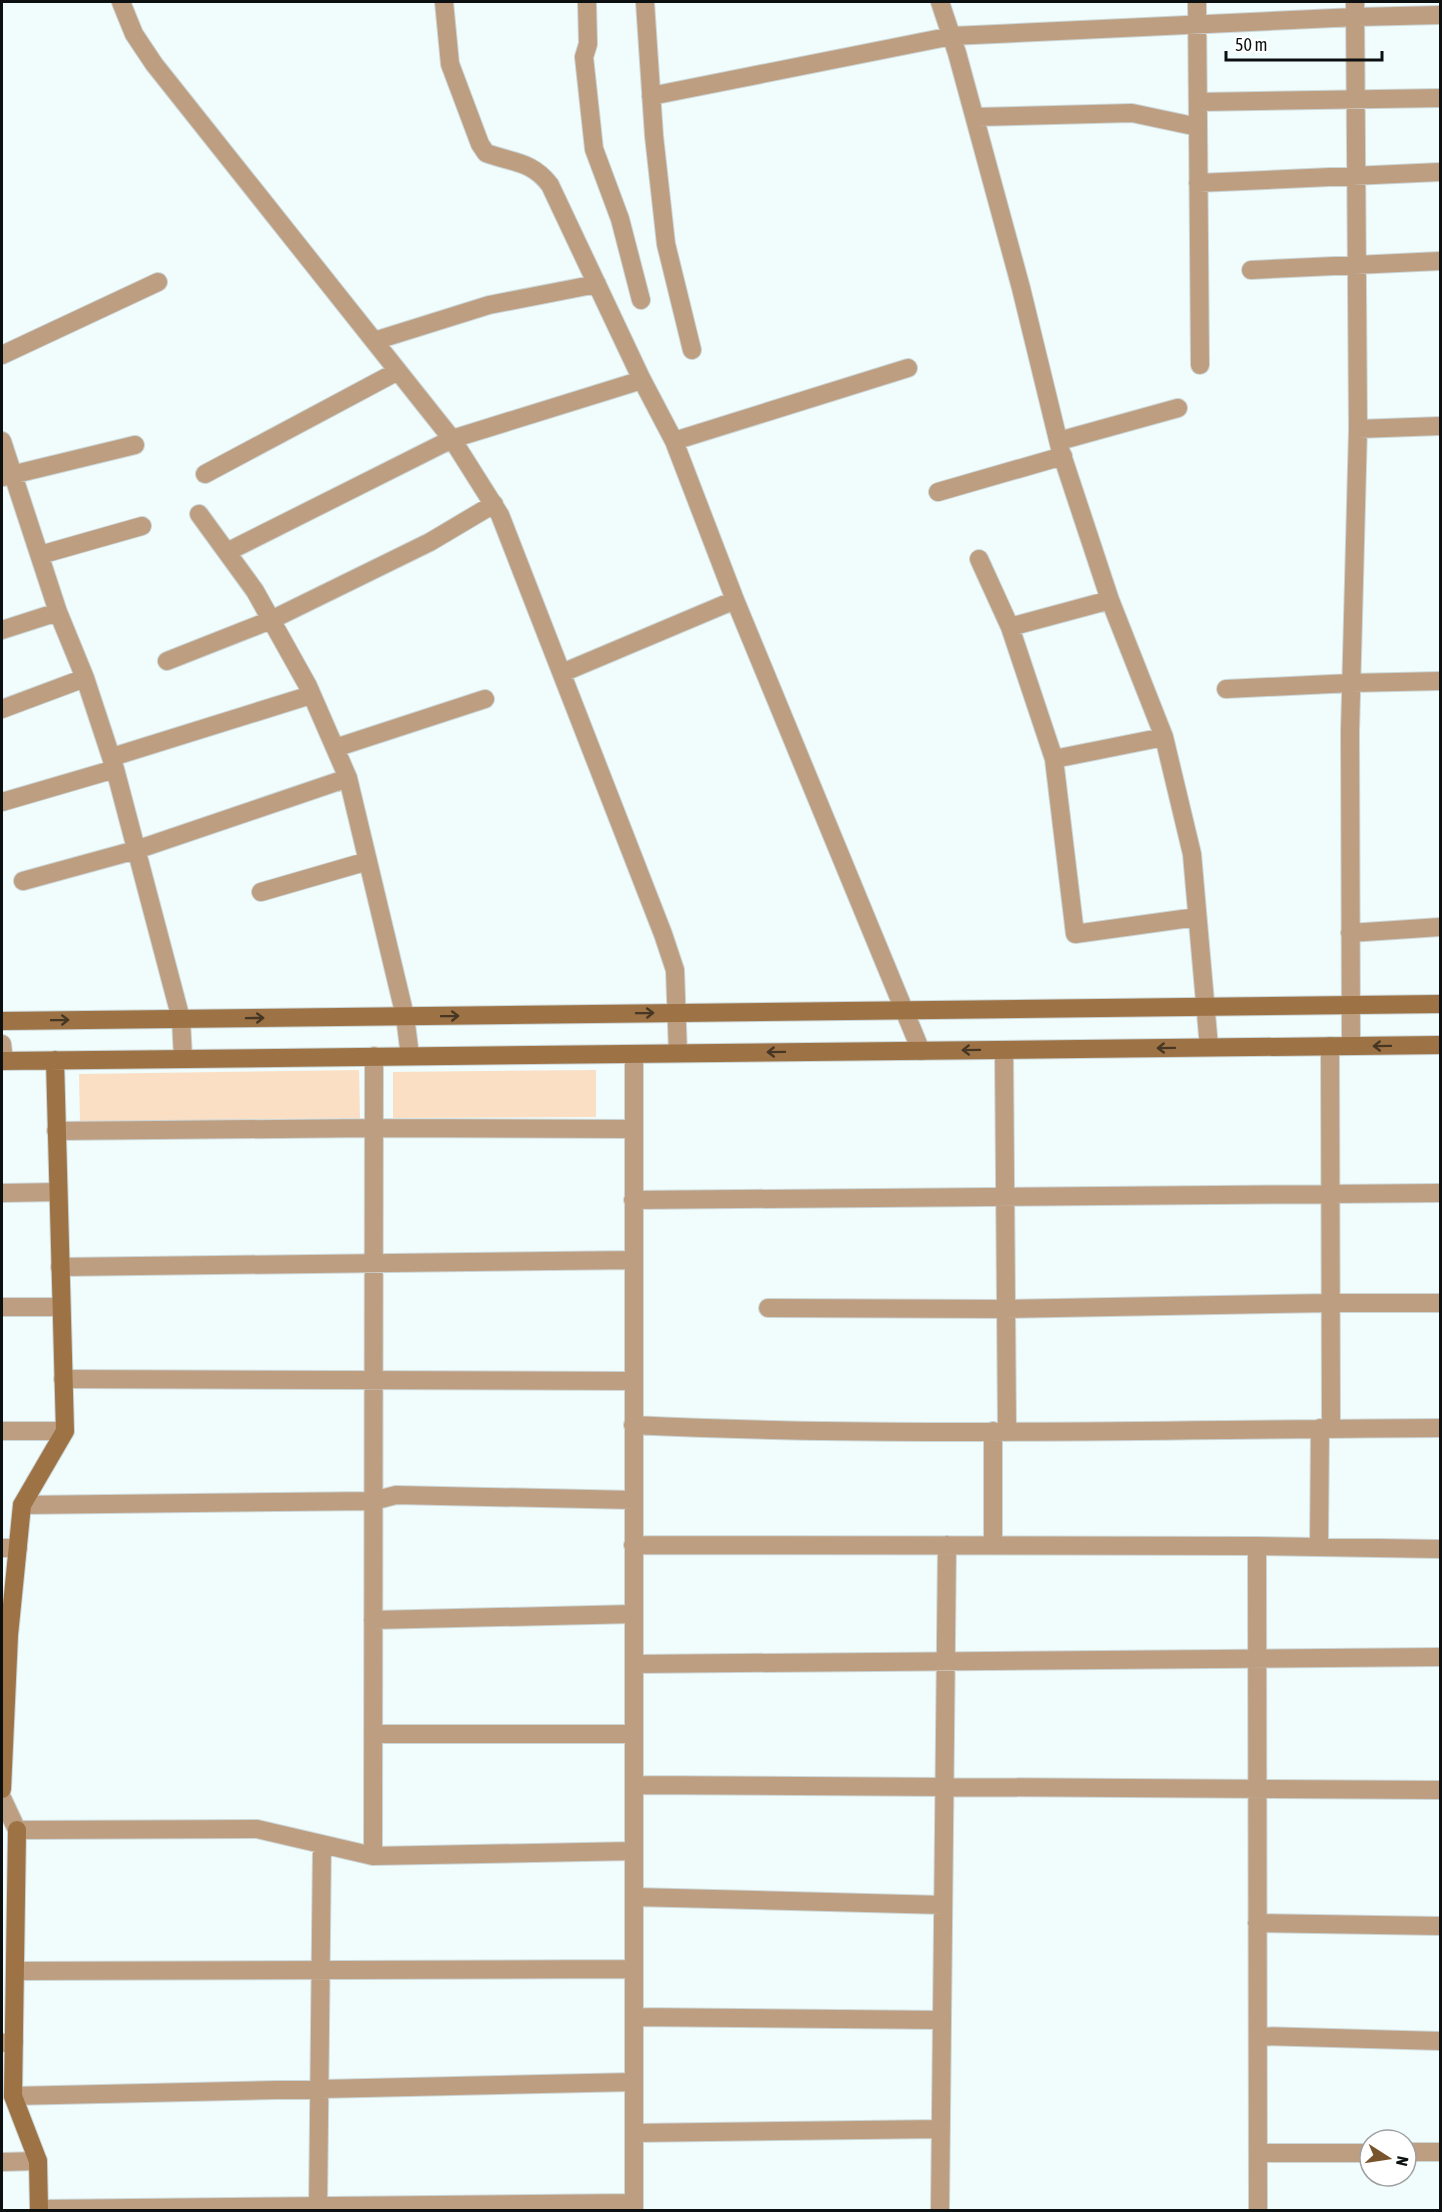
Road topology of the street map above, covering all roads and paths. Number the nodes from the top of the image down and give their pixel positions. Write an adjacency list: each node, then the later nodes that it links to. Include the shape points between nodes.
1 (121, 2): 26 (street, via 134,34 154,64)
2 (444, 2): 24 (street, via 450,64 480,144 486,153 540,172 550,185)
3 (587, 2): 25 (street, via 588,44 584,57 594,149 620,219)
4 (645, 2): 11 (street)
5 (940, 2): 10 (street)
6 (1197, 2): 9 (street)
7 (1355, 9): 8 (street); 9 (street); 13 (street)
8 (1440, 15)
9 (1198, 24): 10 (street); 14 (street)
10 (952, 36): 11 (street); 15 (street)
11 (651, 96): 27 (street, via 666,244)
12 (1440, 98): 13 (street)
13 (1356, 100): 14 (street); 18 (street)
14 (1197, 102): 16 (street)
15 (975, 117): 16 (street, via 1132,113); 40 (street)
16 (1198, 127): 19 (street)
17 (1440, 172): 18 (street)
18 (1357, 177): 19 (street); 21 (street)
19 (1198, 183): 29 (street)
20 (1440, 261): 21 (street)
21 (1358, 264): 22 (street); 35 (street)
22 (1251, 270)
23 (158, 282): 28 (street)
24 (597, 284): 26 (street, via 489,305); 32 (street)
25 (641, 300)
26 (374, 341): 31 (street)
27 (692, 350)
28 (2, 355)
29 (1200, 365)
30 (908, 368): 38 (street)
31 (398, 371): 36 (street); 41 (street)
32 (642, 380): 36 (street); 38 (street)
33 (1178, 408): 40 (street)
34 (1440, 426): 35 (street)
35 (1358, 429): 60 (street)
36 (452, 439): 44 (street); 47 (street)
37 (2, 441): 42 (street)
38 (674, 441): 50 (street)
39 (135, 445): 42 (street)
40 (1061, 449): 43 (street); 51 (street)
41 (205, 474)
42 (8, 476): 48 (street)
43 (938, 492)
44 (494, 504): 53 (street, via 430,542); 57 (street)
45 (199, 514): 47 (street)
46 (142, 526): 48 (street)
47 (227, 552): 53 (street)
48 (40, 555): 52 (street)
49 (979, 559): 54 (street)
50 (735, 600): 57 (street); 81 (street)
51 (1110, 600): 54 (street); 65 (street)
52 (58, 612): 55 (street); 58 (street)
53 (272, 620): 56 (street); 62 (street)
54 (1011, 627): 67 (street)
55 (2, 630)
56 (167, 661)
57 (562, 673): 82 (street, via 663,934 675,970)
58 (85, 678): 64 (street); 68 (street)
59 (1440, 681): 60 (street)
60 (1351, 683): 61 (street); 77 (street)
61 (1226, 689)
62 (311, 695): 66 (street); 68 (street)
63 (485, 699): 66 (street)
64 (2, 709)
65 (1164, 737): 67 (street); 75 (street, via 1192,854)
66 (335, 748): 69 (street)
67 (1054, 759): 75 (street, via 1075,934)
68 (114, 763): 70 (street); 71 (street)
69 (348, 778): 71 (street); 72 (street)
70 (2, 802)
71 (136, 850): 73 (street); 84 (street)
72 (368, 861): 74 (street); 83 (street)
73 (23, 881)
74 (261, 892)
75 (1197, 917): 80 (street)
76 (1440, 927): 77 (street)
77 (1350, 933): 79 (street)
78 (1440, 1004): 79 (street)
79 (1351, 1005): 80 (street); 88 (street)
80 (1206, 1007): 81 (street); 89 (street)
81 (904, 1010): 82 (street); 91 (street)
82 (676, 1013): 83 (street, one-way to 82); 92 (street)
83 (405, 1016): 84 (street, one-way to 83); 96 (street)
84 (181, 1019): 85 (street, one-way to 84); 97 (street)
85 (2, 1021)
86 (1440, 1045): 88 (street, one-way to 88)
87 (1329, 1046): 88 (street); 89 (street); 105 (street)
88 (1351, 1046)
89 (1209, 1047): 90 (street, one-way to 90)
90 (1004, 1050): 91 (street, one-way to 91); 106 (street)
91 (921, 1051): 92 (street, one-way to 92)
92 (678, 1053): 93 (street)
93 (634, 1054): 96 (street); 100 (street)
94 (2, 1055): 98 (street)
95 (374, 1056): 96 (street); 97 (street); 99 (street)
96 (410, 1056)
97 (183, 1058): 98 (street)
98 (55, 1060): 101 (street)
99 (373, 1128): 100 (street); 101 (street); 109 (street)
100 (633, 1129): 107 (street)
101 (56, 1131): 102 (street)
102 (58, 1192): 103 (street); 110 (street)
103 (2, 1193)
104 (1440, 1193): 105 (street)
105 (1330, 1194): 106 (street); 111 (street)
106 (1005, 1197): 107 (street); 116 (street)
107 (633, 1200): 108 (street)
108 (634, 1260): 109 (street); 119 (street)
109 (373, 1264): 110 (street); 118 (street)
110 (60, 1268): 114 (street)
111 (1330, 1303): 112 (street); 116 (street); 121 (street)
112 (1440, 1303)
113 (2, 1307): 114 (street)
114 (61, 1307): 117 (street)
115 (768, 1308): 116 (street)
116 (1006, 1309): 125 (street)
117 (63, 1379): 118 (street); 124 (street)
118 (373, 1380): 119 (street); 127 (street)
119 (633, 1381): 120 (street)
120 (633, 1425): 125 (street, via 736,1430); 126 (street)
121 (1325, 1428): 122 (street); 125 (street); 133 (street)
122 (1440, 1428)
123 (2, 1431): 124 (street)
124 (65, 1431): 128 (street)
125 (1000, 1431): 131 (street)
126 (633, 1500): 127 (street, via 396,1496); 129 (street)
127 (373, 1501): 128 (street); 137 (street)
128 (22, 1505): 134 (street)
129 (633, 1545): 130 (street); 136 (street)
130 (947, 1545): 131 (street); 140 (street)
131 (993, 1545): 132 (street)
132 (1257, 1546): 133 (street); 139 (street)
133 (1319, 1547): 135 (street)
134 (10, 1548): 141 (street)
135 (1440, 1549)
136 (634, 1614): 137 (street); 142 (street)
137 (373, 1620): 143 (street)
138 (1440, 1657): 139 (street)
139 (1257, 1658): 140 (street); 147 (street)
140 (946, 1662): 142 (street); 146 (street)
141 (5, 1663): 148 (street)
142 (633, 1665): 144 (street)
143 (373, 1734): 144 (street); 154 (street)
144 (634, 1734): 145 (street)
145 (634, 1785): 146 (street); 153 (street)
146 (944, 1787): 147 (street); 156 (street)
147 (1257, 1789): 149 (street); 157 (street)
148 (2, 1790)
149 (1440, 1790)
150 (2, 1798): 151 (street)
151 (17, 1830): 152 (street, via 257,1829); 159 (street)
152 (322, 1844): 154 (street); 161 (street)
153 (634, 1851): 154 (street); 155 (street)
154 (373, 1857)
155 (633, 1897): 156 (street); 160 (street)
156 (943, 1905): 164 (street)
157 (1257, 1923): 158 (street); 165 (street)
158 (1440, 1926)
159 (8, 1933): 162 (street)
160 (634, 1969): 161 (street); 163 (street)
161 (320, 1970): 162 (street); 169 (street)
162 (15, 1971): 167 (street)
163 (633, 2017): 164 (street); 168 (street)
164 (942, 2020): 171 (street)
165 (1257, 2036): 166 (street); 176 (street)
166 (1440, 2041)
167 (8, 2043): 170 (street)
168 (634, 2082): 169 (street); 172 (street)
169 (320, 2089): 170 (street); 180 (street)
170 (13, 2096): 177 (street)
171 (940, 2129): 172 (street); 182 (street)
172 (634, 2133): 179 (street)
173 (1418, 2152): 174 (street)
174 (1440, 2152)
175 (1358, 2153): 176 (street)
176 (1258, 2154): 183 (street)
177 (38, 2161): 178 (street); 181 (street)
178 (2, 2162)
179 (634, 2207): 180 (street)
180 (318, 2208): 181 (street)
181 (39, 2210)
182 (940, 2211)
183 (1258, 2211)

